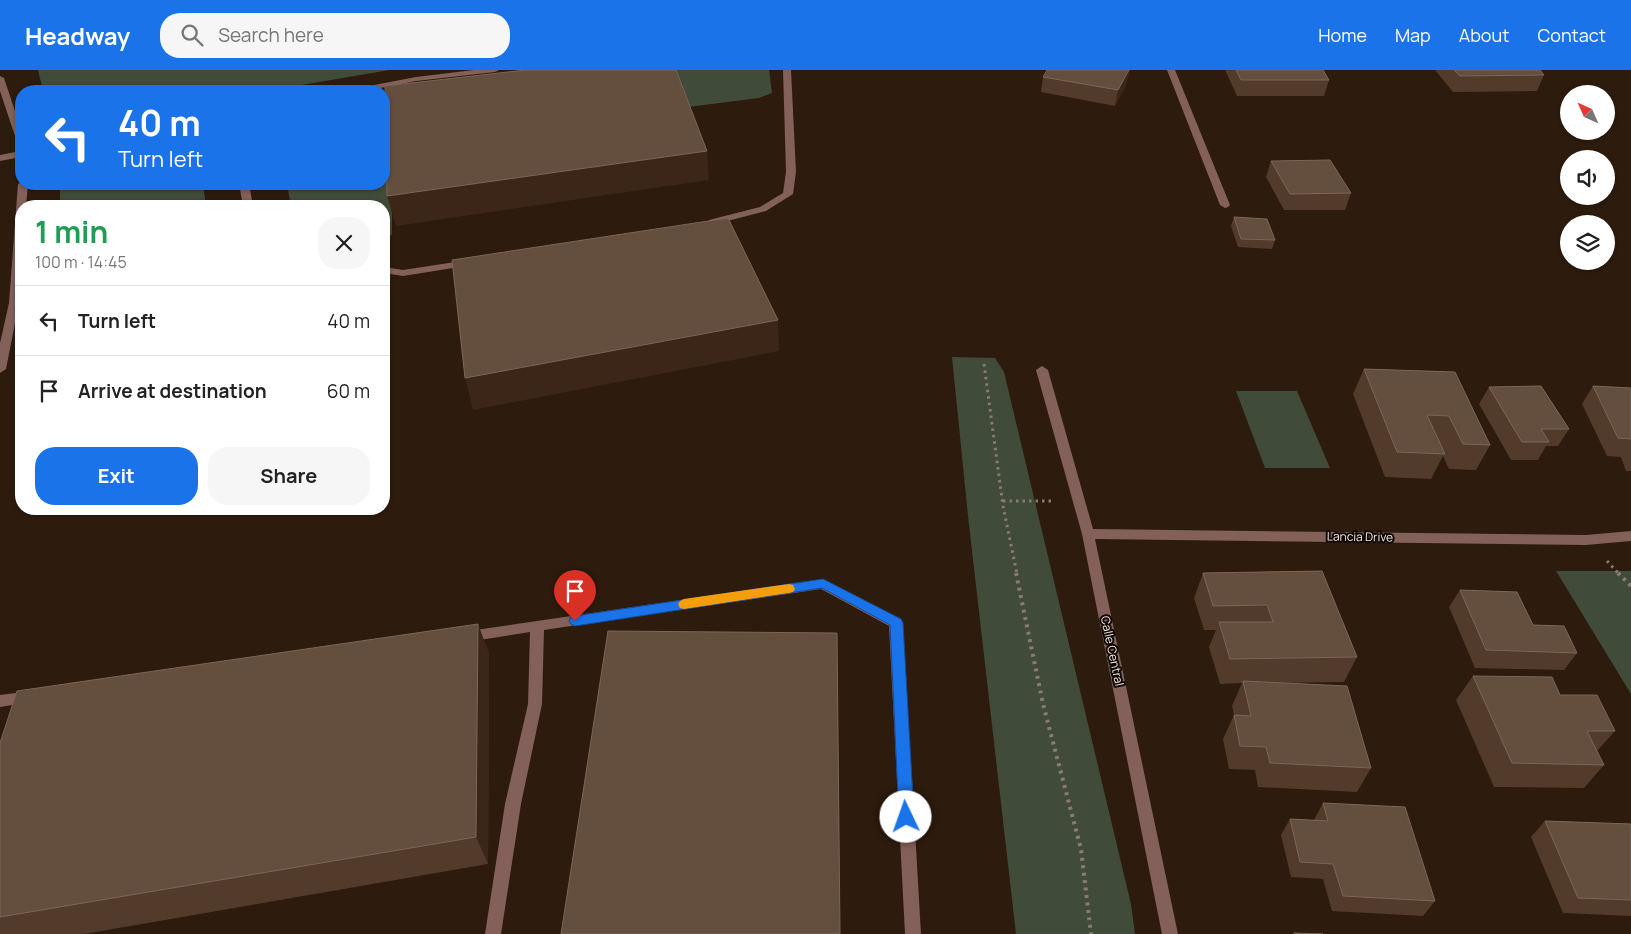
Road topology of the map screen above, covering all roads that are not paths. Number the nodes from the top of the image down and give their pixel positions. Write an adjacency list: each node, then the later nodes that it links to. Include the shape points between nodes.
1 (495, 70): 5 (street)
2 (787, 70): 10 (street, via 788,194 763,209)
3 (1172, 70): 9 (street)
4 (0, 78): 6 (street)
5 (384, 85)
6 (15, 124)
7 (15, 155): 8 (street)
8 (0, 158)
9 (1225, 205)
10 (701, 225)
11 (481, 261): 12 (street, via 404,273)
12 (390, 271)
13 (15, 313): 14 (street)
14 (0, 369)
15 (1042, 370): 16 (street, Calle Central)
16 (1088, 534): 17 (street, Lancia Drive, via 1586,540); 24 (street, Calle Central)
17 (1631, 536)
18 (537, 626): 19 (street); 22 (street, via 535,704 513,804); 23 (street, via 823,584 896,623)
19 (449, 639)
20 (49, 694): 21 (street)
21 (0, 701)
22 (493, 934)
23 (912, 934)
24 (1170, 934)

